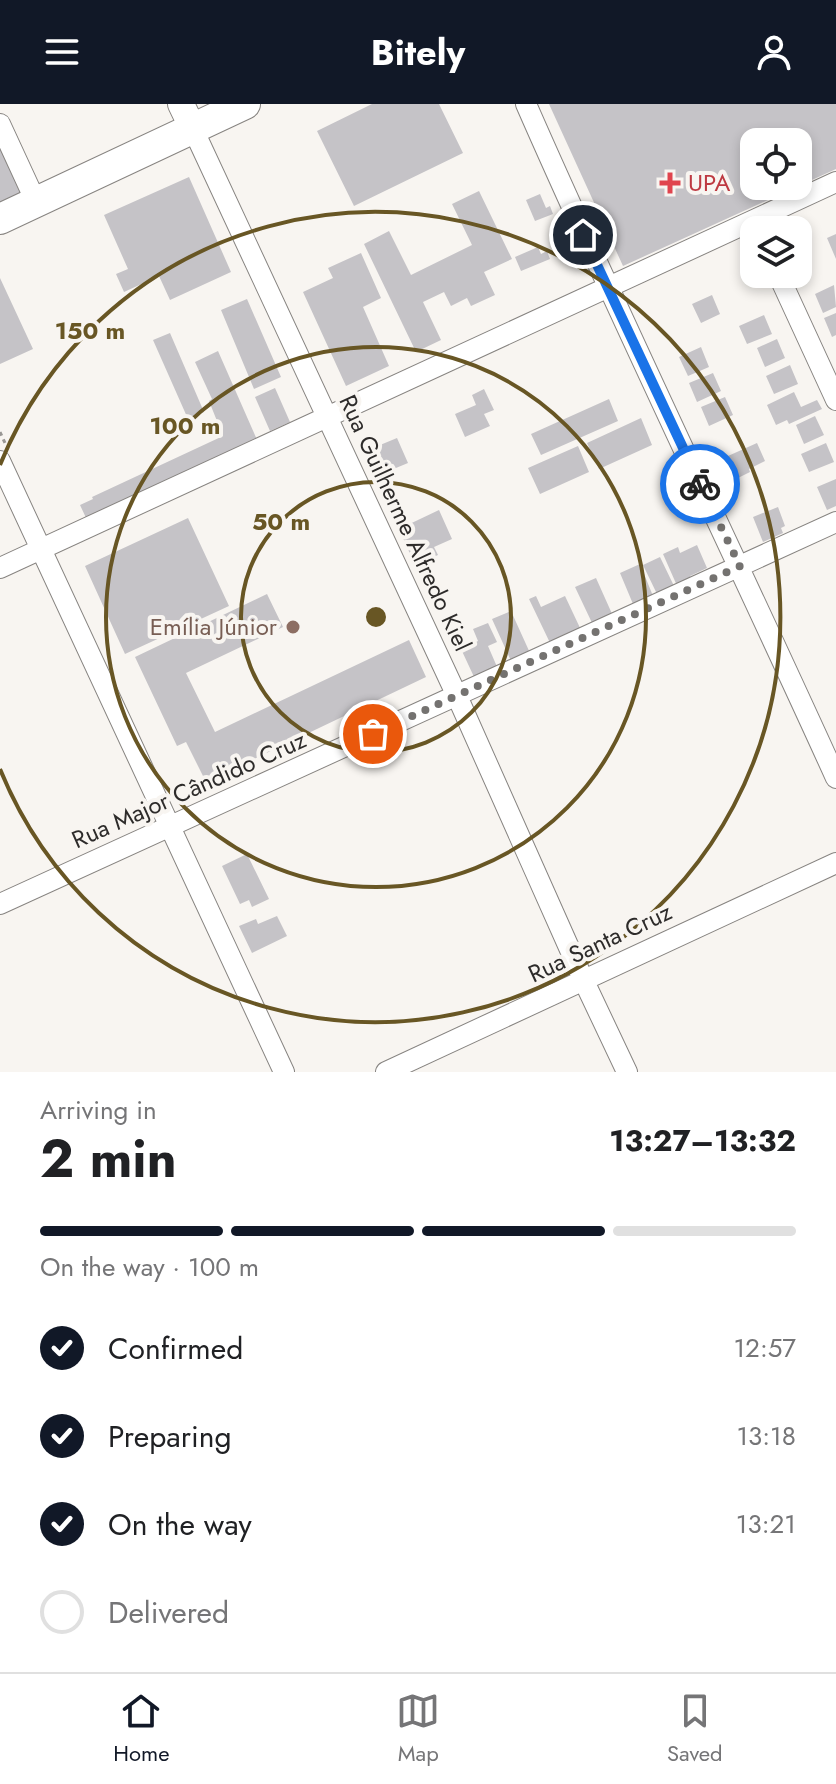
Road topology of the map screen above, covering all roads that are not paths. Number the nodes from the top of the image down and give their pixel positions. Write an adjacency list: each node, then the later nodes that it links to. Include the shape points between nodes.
1 (245, 104): 3 (main road)
2 (526, 104): 10 (street)
3 (187, 116): 6 (main road); 13 (street, Rua Guilherme Alfredo Kiel)
4 (0, 124): 6 (street)
5 (836, 182): 7 (street)
6 (36, 202): 8 (main road)
7 (772, 216)
8 (0, 219)
9 (740, 231): 10 (street)
10 (606, 287): 13 (street); 17 (street)
11 (784, 288): 12 (street)
12 (836, 400)
13 (327, 417): 16 (street); 19 (street, Rua Guilherme Alfredo Kiel)
14 (0, 461): 16 (street)
15 (836, 522): 17 (street, Rua Major Cândido Cruz)
16 (41, 549): 18 (street); 21 (street)
17 (740, 566): 19 (street, Rua Major Cândido Cruz); 20 (street)
18 (0, 568)
19 (457, 696): 21 (street, Rua Major Cândido Cruz); 24 (street, Rua Guilherme Alfredo Kiel)
20 (836, 778)
21 (169, 827): 23 (street, Rua Major Cândido Cruz); 25 (street)
22 (836, 863): 24 (street, Rua Santa Cruz)
23 (0, 904)
24 (583, 979): 26 (street, Rua Santa Cruz); 27 (street, Rua Guilherme Alfredo Kiel)
25 (284, 1072)
26 (386, 1072)
27 (627, 1072)

